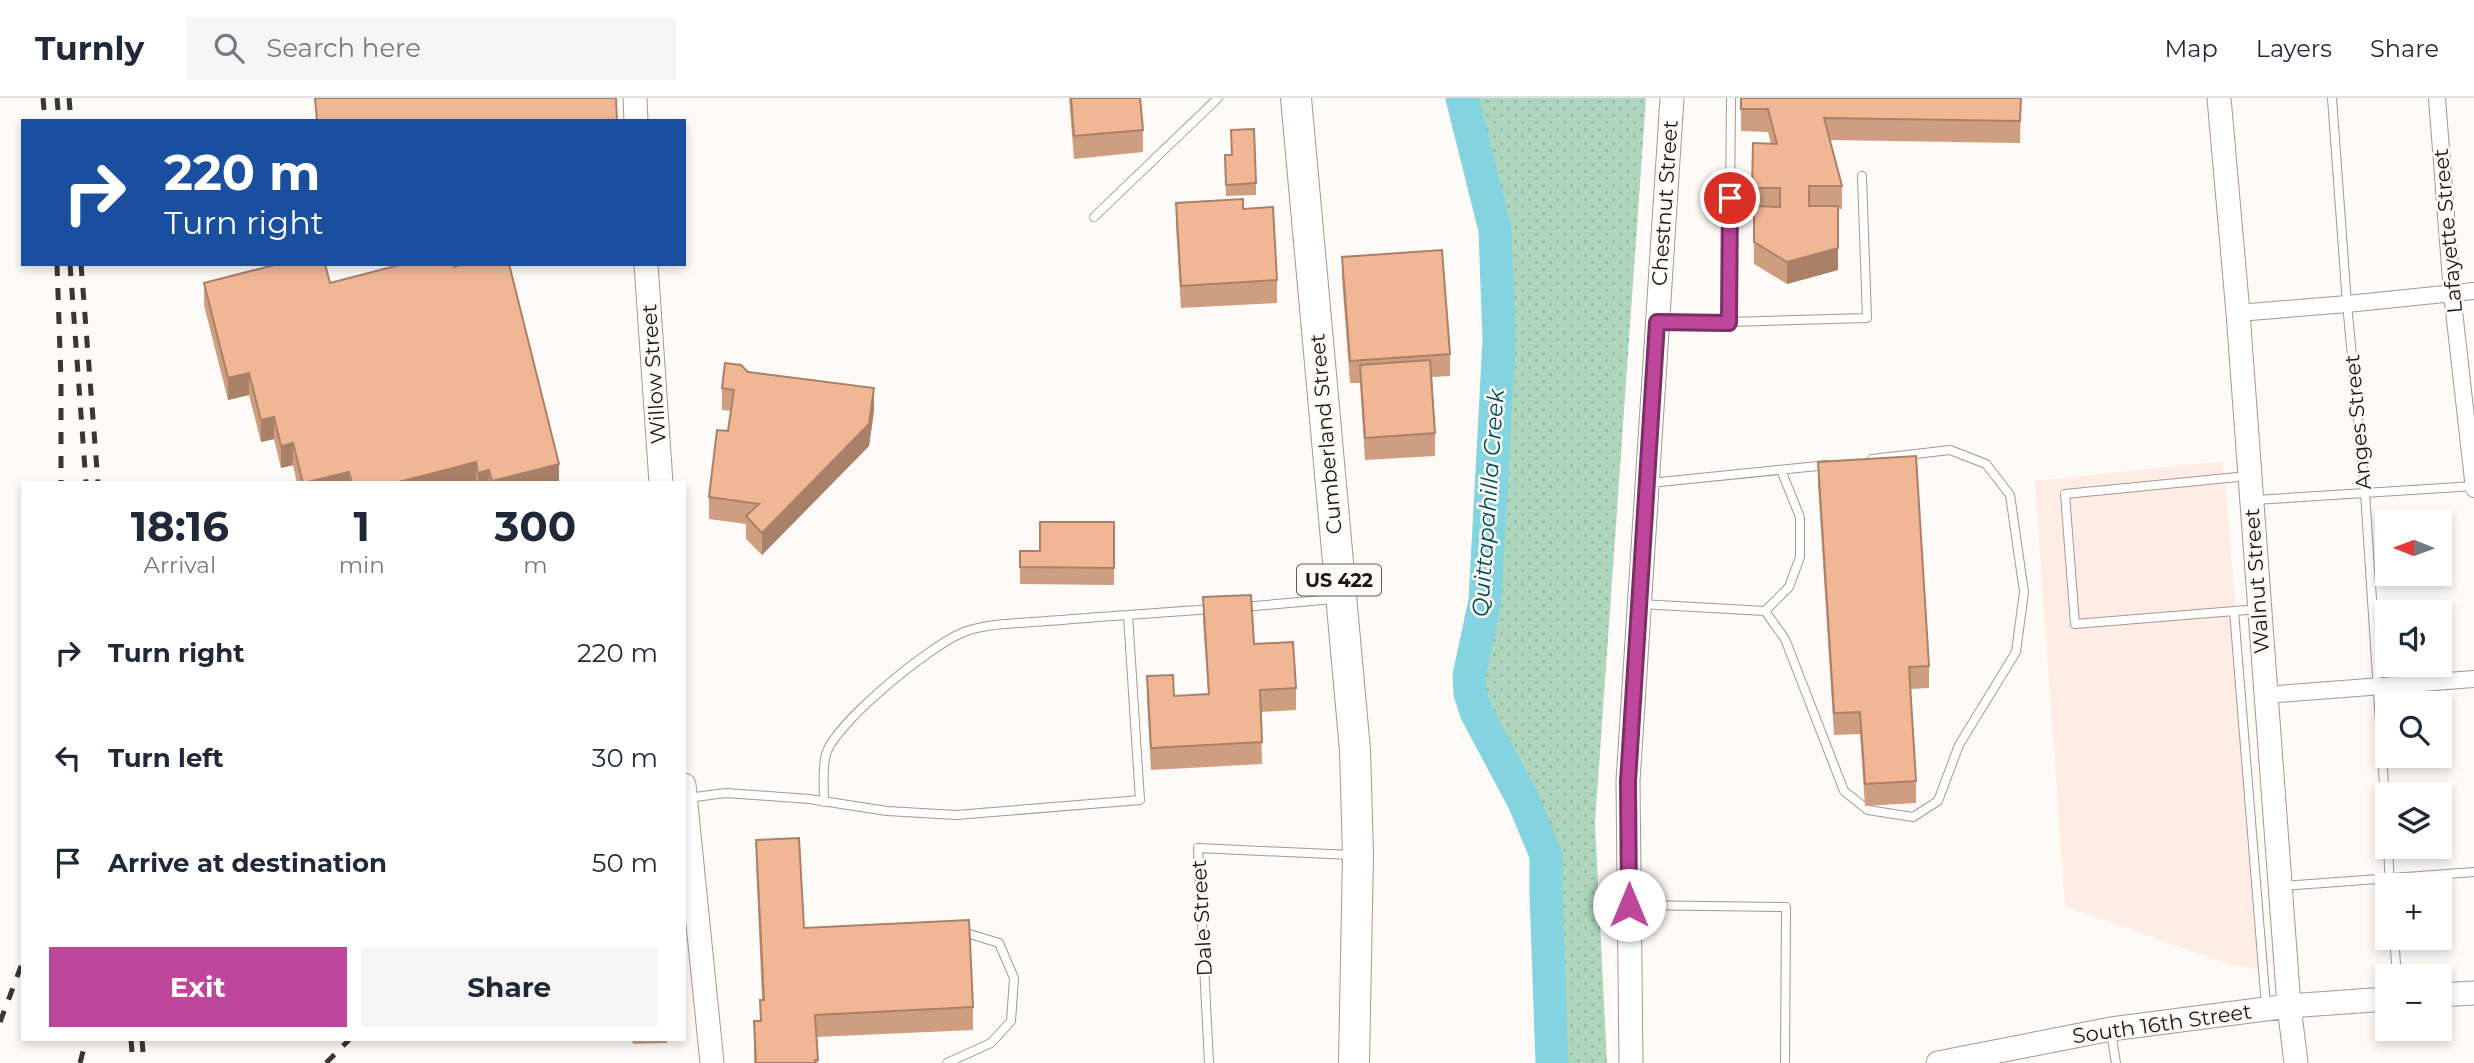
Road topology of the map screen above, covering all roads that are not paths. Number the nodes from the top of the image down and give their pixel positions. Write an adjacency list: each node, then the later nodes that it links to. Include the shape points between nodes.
1 (635, 98): 9 (street)
2 (1219, 98): 11 (lane)
3 (1296, 98): 28 (highway, Cumberland Street / US 422)
4 (1672, 98): 17 (street, Chestnut Street)
5 (1731, 98): 18 (lane)
6 (2219, 98): 16 (street, Walnut Street)
7 (2332, 98): 15 (lane, Anges Street)
8 (2437, 98): 14 (street, Lafayette Street)
9 (636, 119)
10 (1862, 176): 18 (lane, via 1867,317)
11 (1094, 218)
12 (646, 266): 23 (street, Willow Street)
13 (2474, 291): 14 (street)
14 (2452, 293): 15 (street); 25 (street, Lafayette Street)
15 (2347, 304): 16 (street); 26 (lane, Anges Street)
16 (2238, 313): 22 (street, Walnut Street)
17 (1657, 322): 18 (lane); 24 (street, Chestnut Street)
18 (1729, 323)
19 (1860, 461): 33 (lane, via 1951,450 1986,464 2011,495 2024,592 2017,652 1959,745 1938,800 1913,817 1868,810 1844,791 1785,639)
20 (1833, 464): 21 (lane)
21 (1781, 470): 24 (lane); 33 (lane, via 1800,517 1800,557 1789,587)
22 (2249, 476): 27 (street, Walnut Street); 34 (lane, via 2065,494 2075,624)
23 (661, 481)
24 (1647, 483): 29 (street, Chestnut Street)
25 (2474, 487): 26 (lane)
26 (2365, 492): 27 (lane); 37 (lane, Anges Street)
27 (2252, 500): 32 (street, Walnut Street)
28 (1341, 598): 30 (lane); 43 (highway, Cumberland Street / US 422, via 1355,750)
29 (1639, 604): 33 (lane); 48 (street, Chestnut Street, via 1628,781)
30 (1236, 607)
31 (1222, 608): 35 (lane)
32 (2259, 609): 34 (lane); 38 (street, Walnut Street)
33 (1765, 611)
34 (2234, 611): 54 (lane)
35 (1128, 615): 42 (lane, via 991,626 942,642 837,733 826,752); 42 (lane, via 1140,800 956,815)
36 (2474, 679): 37 (street)
37 (2378, 687): 38 (street); 39 (lane, Anges Street)
38 (2265, 695): 47 (street, Walnut Street)
39 (2384, 782)
40 (686, 791): 42 (lane)
41 (686, 801): 57 (street)
42 (824, 802)
43 (1358, 855): 59 (lane, Dale Street, via 1198,848); 60 (highway, Cumberland Street / US 422)
44 (2474, 872): 45 (lane)
45 (2452, 875)
46 (2375, 883): 47 (lane)
47 (2280, 886): 53 (street, Walnut Street)
48 (1629, 905): 61 (street, Chestnut Street); 62 (lane, via 1786,908)
49 (949, 933): 58 (lane, via 960,931 999,943 1014,978 1011,1021 991,1043)
50 (2474, 993): 51 (street)
51 (2452, 994)
52 (2375, 1000): 53 (street, South 16th Street)
53 (2289, 1006): 54 (street, South 16th Street); 64 (street, Walnut Street)
54 (2266, 1009): 55 (street, South 16th Street)
55 (2111, 1029): 56 (street, South 16th Street); 63 (lane)
56 (1943, 1062)
57 (712, 1063)
58 (947, 1063)
59 (1209, 1063)
60 (1354, 1063)
61 (1631, 1063)
62 (1785, 1063)
63 (2116, 1063)
64 (2296, 1063)

